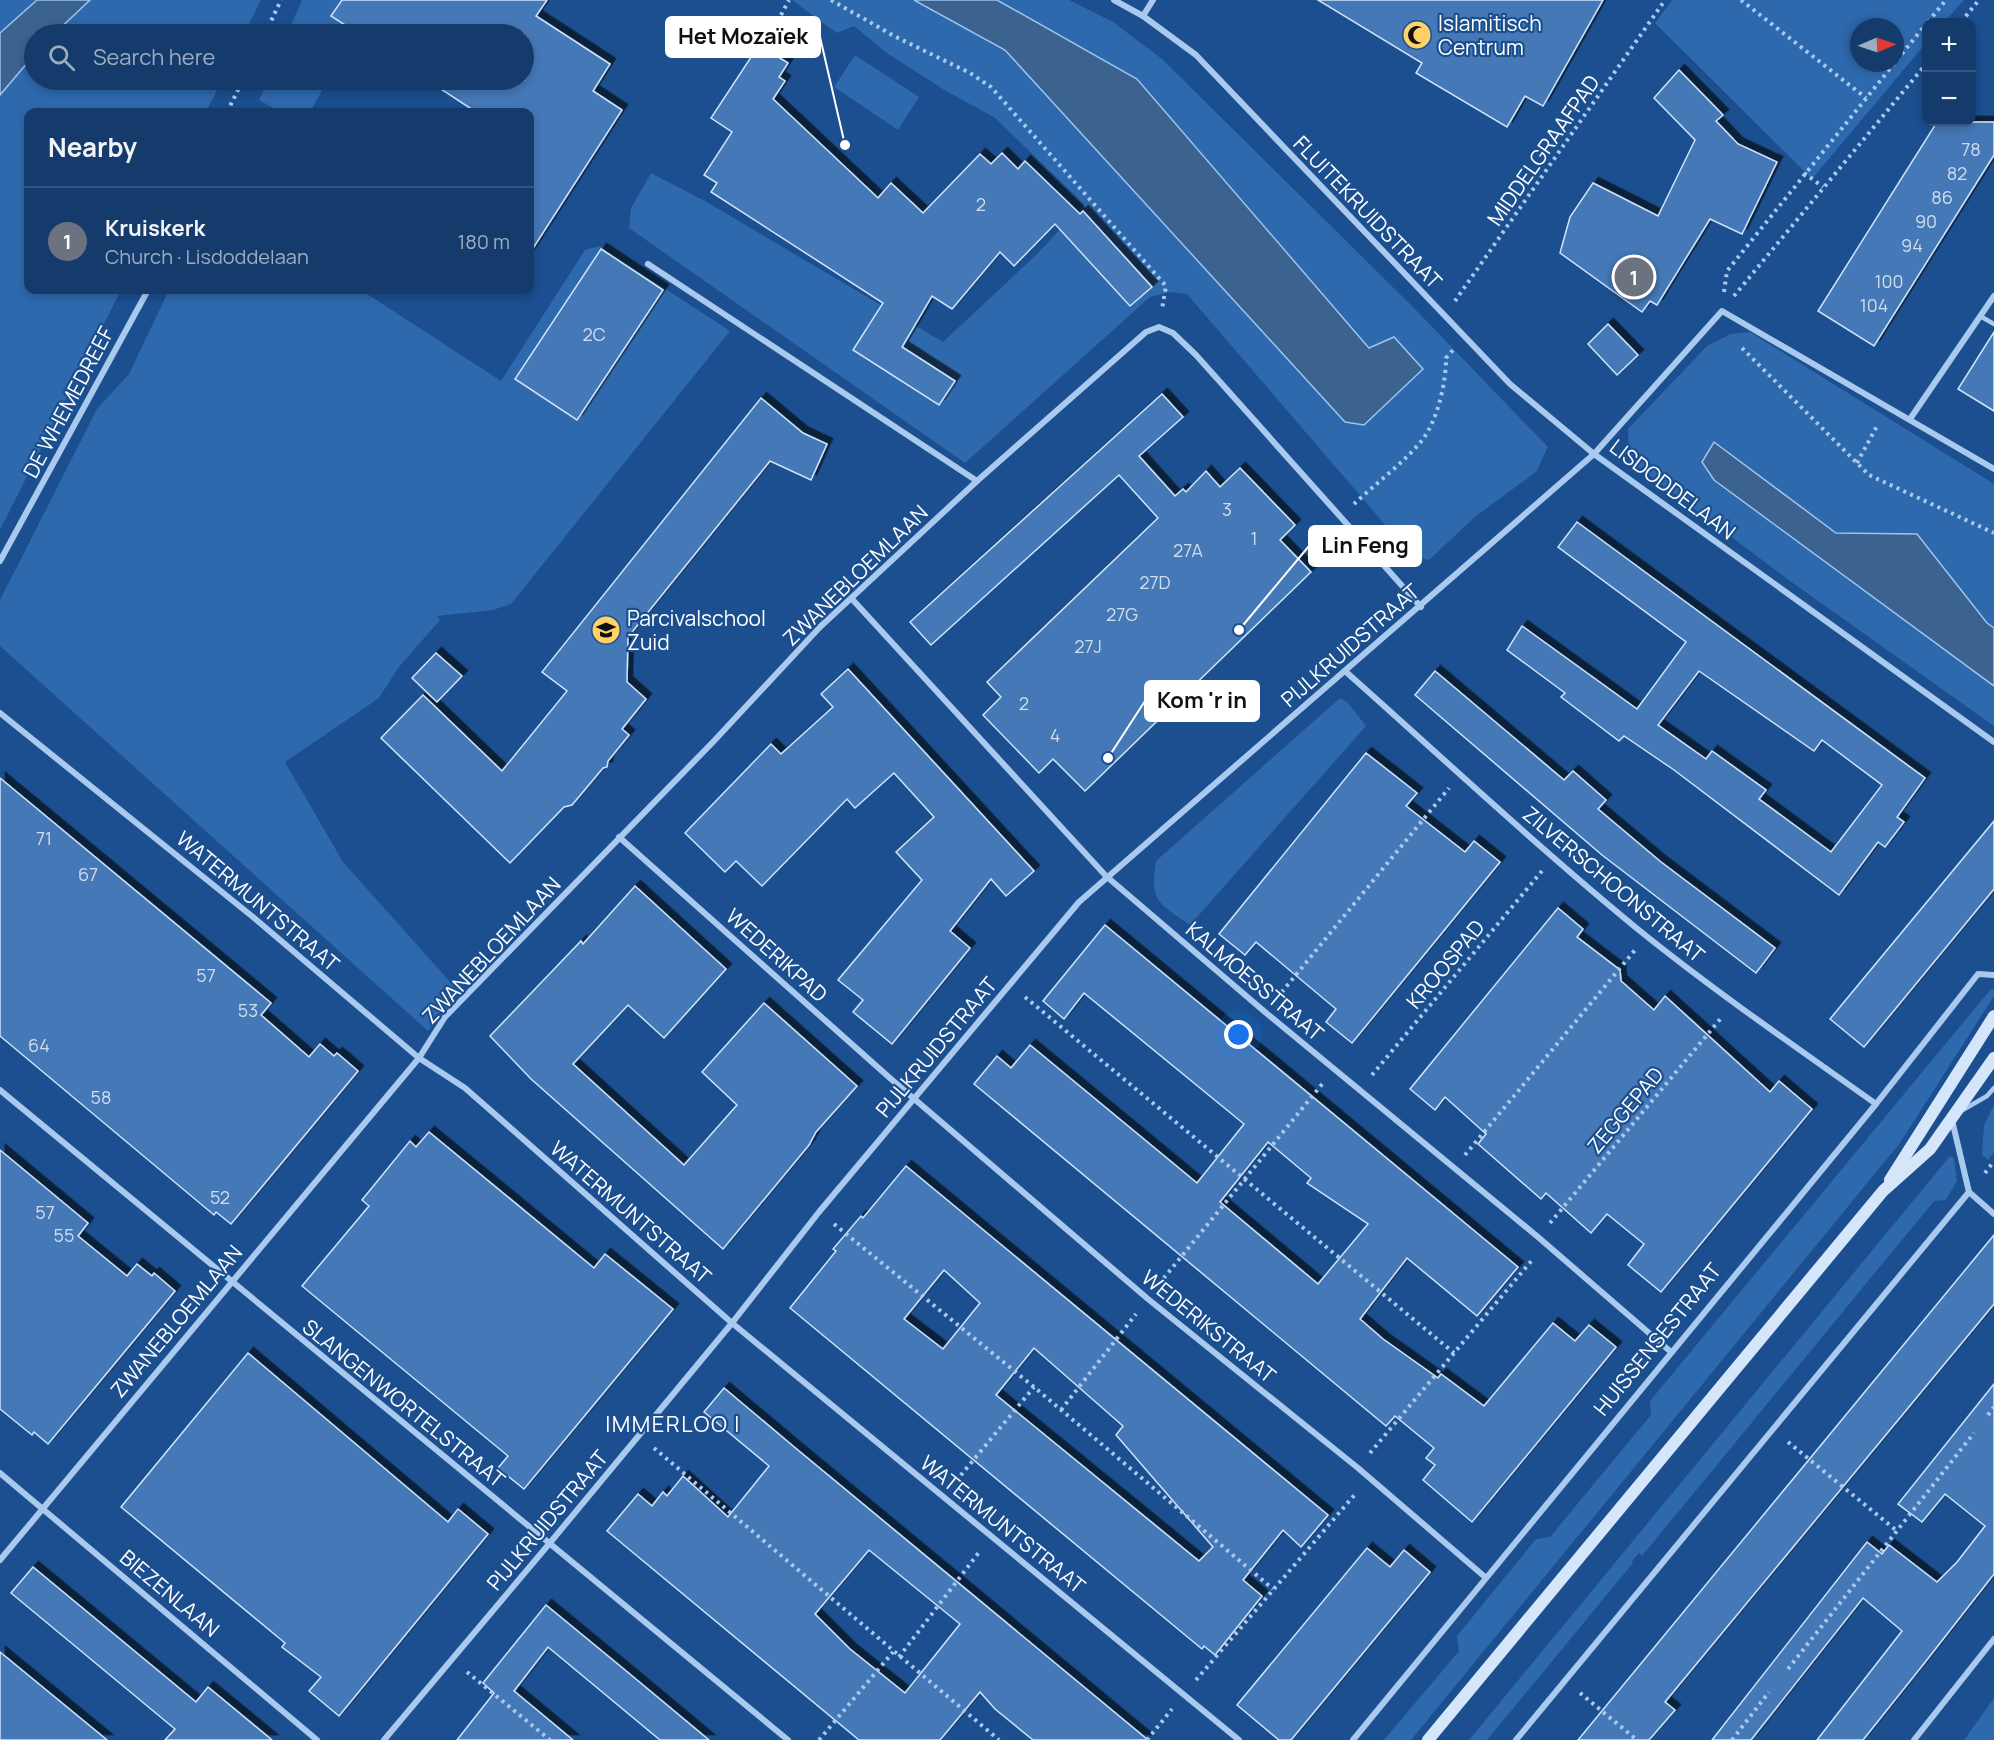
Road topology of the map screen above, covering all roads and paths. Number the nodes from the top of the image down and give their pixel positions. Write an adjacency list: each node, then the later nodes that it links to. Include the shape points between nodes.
1 (281, 0): 14 (path)
2 (789, 0): 10 (path)
3 (831, 0): 30 (path, via 991,87 1166,286)
4 (1114, 0): 11 (street, FLUITEKRUIDSTRAAT)
5 (1153, 0): 11 (street)
6 (1665, 0): 26 (path, MIDDELGRAAFPAD)
7 (1742, 0): 18 (path)
8 (1946, 0): 12 (path)
9 (1979, 0): 13 (path)
10 (781, 15)
11 (1143, 16): 26 (street, FLUITEKRUIDSTRAAT, via 1196,56)
12 (1931, 18)
13 (1964, 18)
14 (270, 24)
15 (1922, 29): 18 (path)
16 (1922, 69): 21 (path)
17 (238, 90): 19 (path)
18 (1866, 98): 20 (path)
19 (229, 108)
20 (1804, 173): 21 (path); 25 (path, via 1727,271)
21 (1823, 187): 25 (path)
22 (648, 264): 37 (street)
23 (146, 294): 40 (street, DE WHEMEDREEF)
24 (1994, 296): 27 (street)
25 (1722, 311): 28 (street, LISDODDELAAN); 32 (street)
26 (1445, 316): 31 (street, FLUITEKRUIDSTRAAT)
27 (1980, 316): 29 (lane); 33 (street)
28 (1711, 323): 34 (street, LISDODDELAAN); 35 (path, via 1740,345)
29 (1994, 324)
30 (1159, 327): 37 (street, ZWANEBLOEMLAAN, via 1124,349); 38 (street, via 1173,333 1196,355)
31 (1464, 337): 34 (street, FLUITEKRUIDSTRAAT, via 1510,384); 38 (path, via 1446,358 1438,403 1422,440)
32 (1888, 406): 33 (street); 35 (path)
33 (1910, 419): 36 (street)
34 (1593, 454): 42 (street, PIJLKRUIDSTRAAT); 45 (street, LISDODDELAAN)
35 (1857, 463): 39 (path, via 1869,475)
36 (1994, 469)
37 (976, 481): 41 (street, ZWANEBLOEMLAAN)
38 (1340, 517): 42 (street)
39 (1994, 532)
40 (0, 561)
41 (852, 598): 47 (street, ZWANEBLOEMLAAN); 49 (street, KALMOESSTRAAT)
42 (1421, 607): 43 (street, PIJLKRUIDSTRAAT)
43 (1345, 671): 46 (street, ZILVERSCHOONSTRAAT); 49 (street, PIJLKRUIDSTRAAT)
44 (0, 713): 56 (street, WATERMUNTSTRAAT, via 253,917)
45 (1994, 741)
46 (1461, 774): 48 (street, ZILVERSCHOONSTRAAT); 54 (path)
47 (619, 837): 56 (street, ZWANEBLOEMLAAN, via 445,1017); 62 (street, WEDERIKPAD)
48 (1554, 857): 50 (street, ZILVERSCHOONSTRAAT); 60 (path, KROOSPAD)
49 (1106, 876): 52 (street, PIJLKRUIDSTRAAT, via 1079,902); 54 (street, KALMOESSTRAAT)
50 (1647, 936): 53 (street, ZILVERSCHOONSTRAAT); 65 (path)
51 (1994, 975): 63 (street, HUISSENSESTRAAT, via 1978,974)
52 (1011, 985): 62 (street, PIJLKRUIDSTRAAT); 66 (path)
53 (1734, 1003): 63 (street, ZILVERSCHOONSTRAAT); 71 (path, ZEGGEPAD)
54 (1265, 1012): 58 (street, KALMOESSTRAAT)
55 (1994, 1016): 67 (street)
56 (419, 1058): 73 (street, ZWANEBLOEMLAAN); 75 (street, WATERMUNTSTRAAT, via 465,1088)
57 (1994, 1058): 64 (street)
58 (1335, 1069): 60 (street, KALMOESSTRAAT); 66 (path)
59 (1994, 1088): 64 (lane)
60 (1360, 1089): 65 (street, KALMOESSTRAAT)
61 (0, 1090): 73 (street, SLANGENWORTELSTRAAT)
62 (914, 1098): 69 (street, PIJLKRUIDSTRAAT); 74 (street, WEDERIKSTRAAT)
63 (1876, 1104): 76 (street, HUISSENSESTRAAT)
64 (1951, 1117): 67 (street, via 1930,1149); 68 (street)
65 (1454, 1168): 71 (street, KALMOESSTRAAT)
66 (1244, 1178): 74 (path); 77 (path)
67 (1883, 1191): 113 (street)
68 (1969, 1192): 70 (street); 82 (street)
69 (819, 1212): 75 (street, PIJLKRUIDSTRAAT); 78 (path)
70 (1994, 1214)
71 (1538, 1237): 72 (street, KALMOESSTRAAT)
72 (1546, 1244): 76 (street, KALMOESSTRAAT); 77 (path)
73 (230, 1281): 89 (street, ZWANEBLOEMLAAN); 92 (street, SLANGENWORTELSTRAAT)
74 (1148, 1299): 80 (path); 85 (street, WEDERIKSTRAAT)
75 (732, 1323): 84 (street, PIJLKRUIDSTRAAT); 88 (street, WATERMUNTSTRAAT)
76 (1671, 1352): 94 (street, HUISSENSESTRAAT)
77 (1454, 1353): 85 (path)
78 (1034, 1387): 80 (path); 88 (path)
79 (1994, 1407): 81 (path)
80 (1061, 1410): 95 (path)
81 (1988, 1415)
82 (1772, 1430): 90 (path); 101 (street)
83 (1974, 1433): 90 (path)
84 (639, 1435): 92 (street, PIJLKRUIDSTRAAT); 97 (path)
85 (1358, 1468): 87 (street, WEDERIKSTRAAT)
86 (0, 1473): 89 (street, BIEZENLAAN)
87 (1369, 1478): 94 (street, WEDERIKSTRAAT); 95 (path)
88 (944, 1496): 91 (street, WATERMUNTSTRAAT)
89 (43, 1508): 93 (street, ZWANEBLOEMLAAN); 104 (street, BIEZENLAAN)
90 (1897, 1531): 100 (path)
91 (992, 1536): 98 (path); 103 (street, WATERMUNTSTRAAT)
92 (549, 1544): 99 (street, PIJLKRUIDSTRAAT); 107 (street, SLANGENWORTELSTRAAT)
93 (0, 1560)
94 (1485, 1578): 112 (street, HUISSENSESTRAAT)
95 (1273, 1589): 103 (path)
96 (1994, 1639): 117 (street)
97 (893, 1652): 98 (path); 108 (path)
98 (899, 1657): 109 (path)
99 (452, 1659): 105 (street, PIJLKRUIDSTRAAT); 106 (path)
100 (1788, 1669)
101 (1568, 1675): 114 (street); 115 (path, via 1582,1696)
102 (1770, 1692): 116 (path)
103 (1185, 1694): 110 (path); 111 (street, WATERMUNTSTRAAT)
104 (317, 1740)
105 (384, 1740)
106 (550, 1740)
107 (788, 1740)
108 (819, 1740)
109 (999, 1740)
110 (1147, 1740)
111 (1239, 1740)
112 (1353, 1740)
113 (1428, 1740)
114 (1516, 1740)
115 (1637, 1740)
116 (1732, 1740)
117 (1914, 1740)

